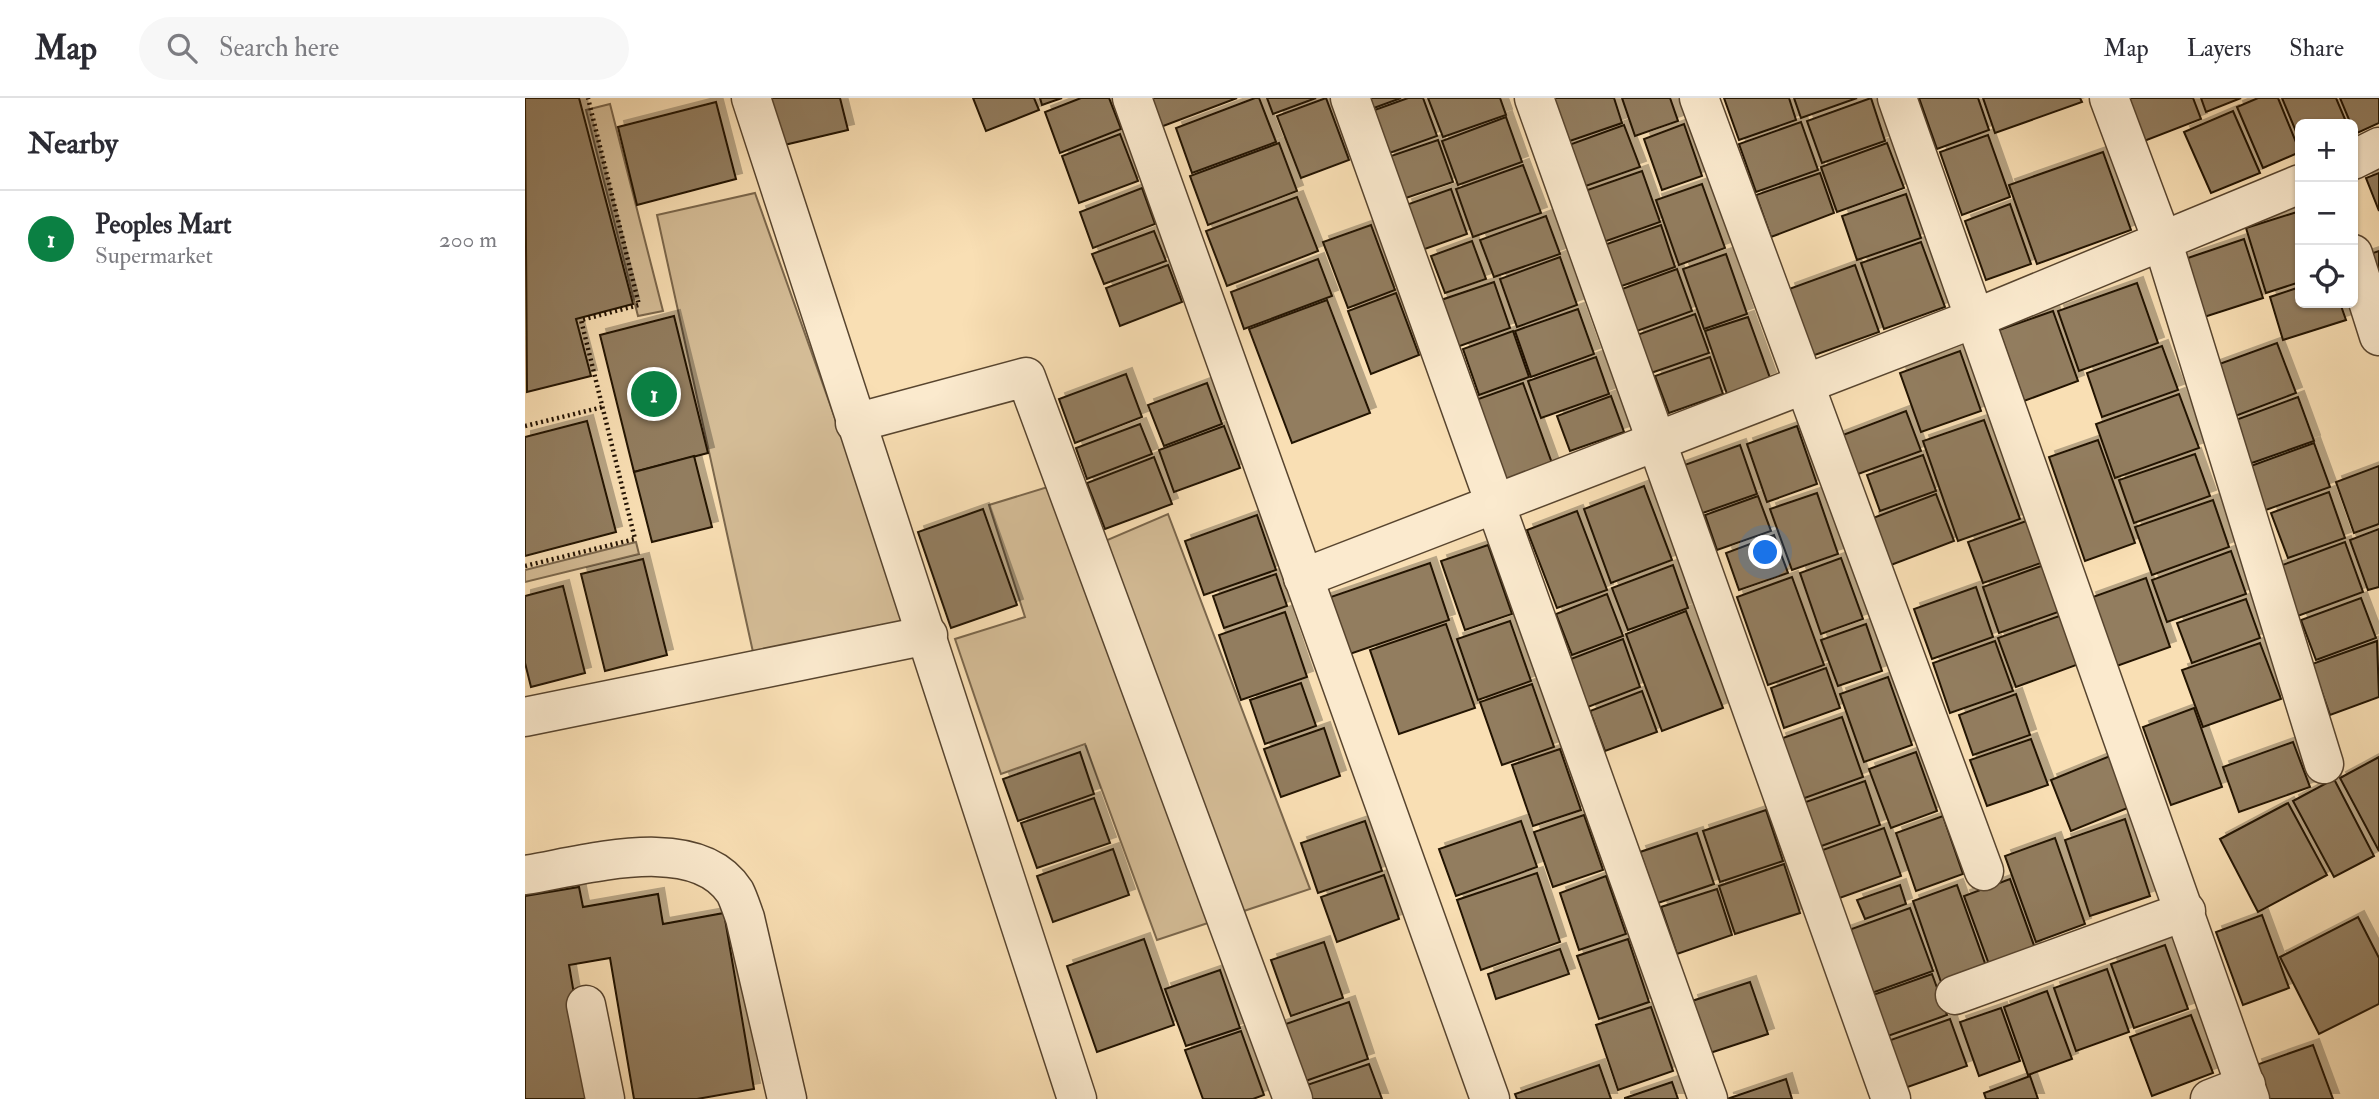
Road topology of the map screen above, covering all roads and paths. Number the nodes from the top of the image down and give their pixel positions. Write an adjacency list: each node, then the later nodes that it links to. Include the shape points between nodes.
1 (588, 98): 17 (path, via 639,305 581,320)
2 (751, 98): 18 (street)
3 (1132, 98): 23 (street)
4 (1350, 98): 21 (street)
5 (1534, 98): 20 (street)
6 (1699, 98): 16 (street)
7 (1897, 98): 14 (street)
8 (2109, 98): 12 (street)
9 (2379, 147): 10 (street)
10 (2358, 158)
11 (2295, 186): 12 (street)
12 (2162, 240): 14 (street); 26 (street)
13 (2358, 270): 15 (street)
14 (1976, 318): 16 (street); 29 (street)
15 (2379, 336)
16 (1803, 383): 20 (street); 27 (street)
17 (603, 407): 19 (path); 22 (path, via 635,539)
18 (855, 423): 24 (street); 36 (street, via 1026,377)
19 (525, 426)
20 (1657, 439): 21 (street); 39 (street)
21 (1495, 503): 23 (street); 38 (street)
22 (525, 566)
23 (1303, 578): 37 (street)
24 (928, 635): 25 (street); 35 (street)
25 (525, 717)
26 (2324, 764)
27 (1984, 871)
28 (525, 875): 33 (street, via 659,856 691,860 716,873 735,892 745,918)
29 (2186, 911): 30 (street); 32 (street)
30 (1955, 995)
31 (586, 1005): 34 (street)
32 (2248, 1092): 40 (street)
33 (782, 1098)
34 (605, 1099)
35 (1077, 1099)
36 (1293, 1099)
37 (1490, 1099)
38 (1708, 1099)
39 (1891, 1099)
40 (2210, 1099)

